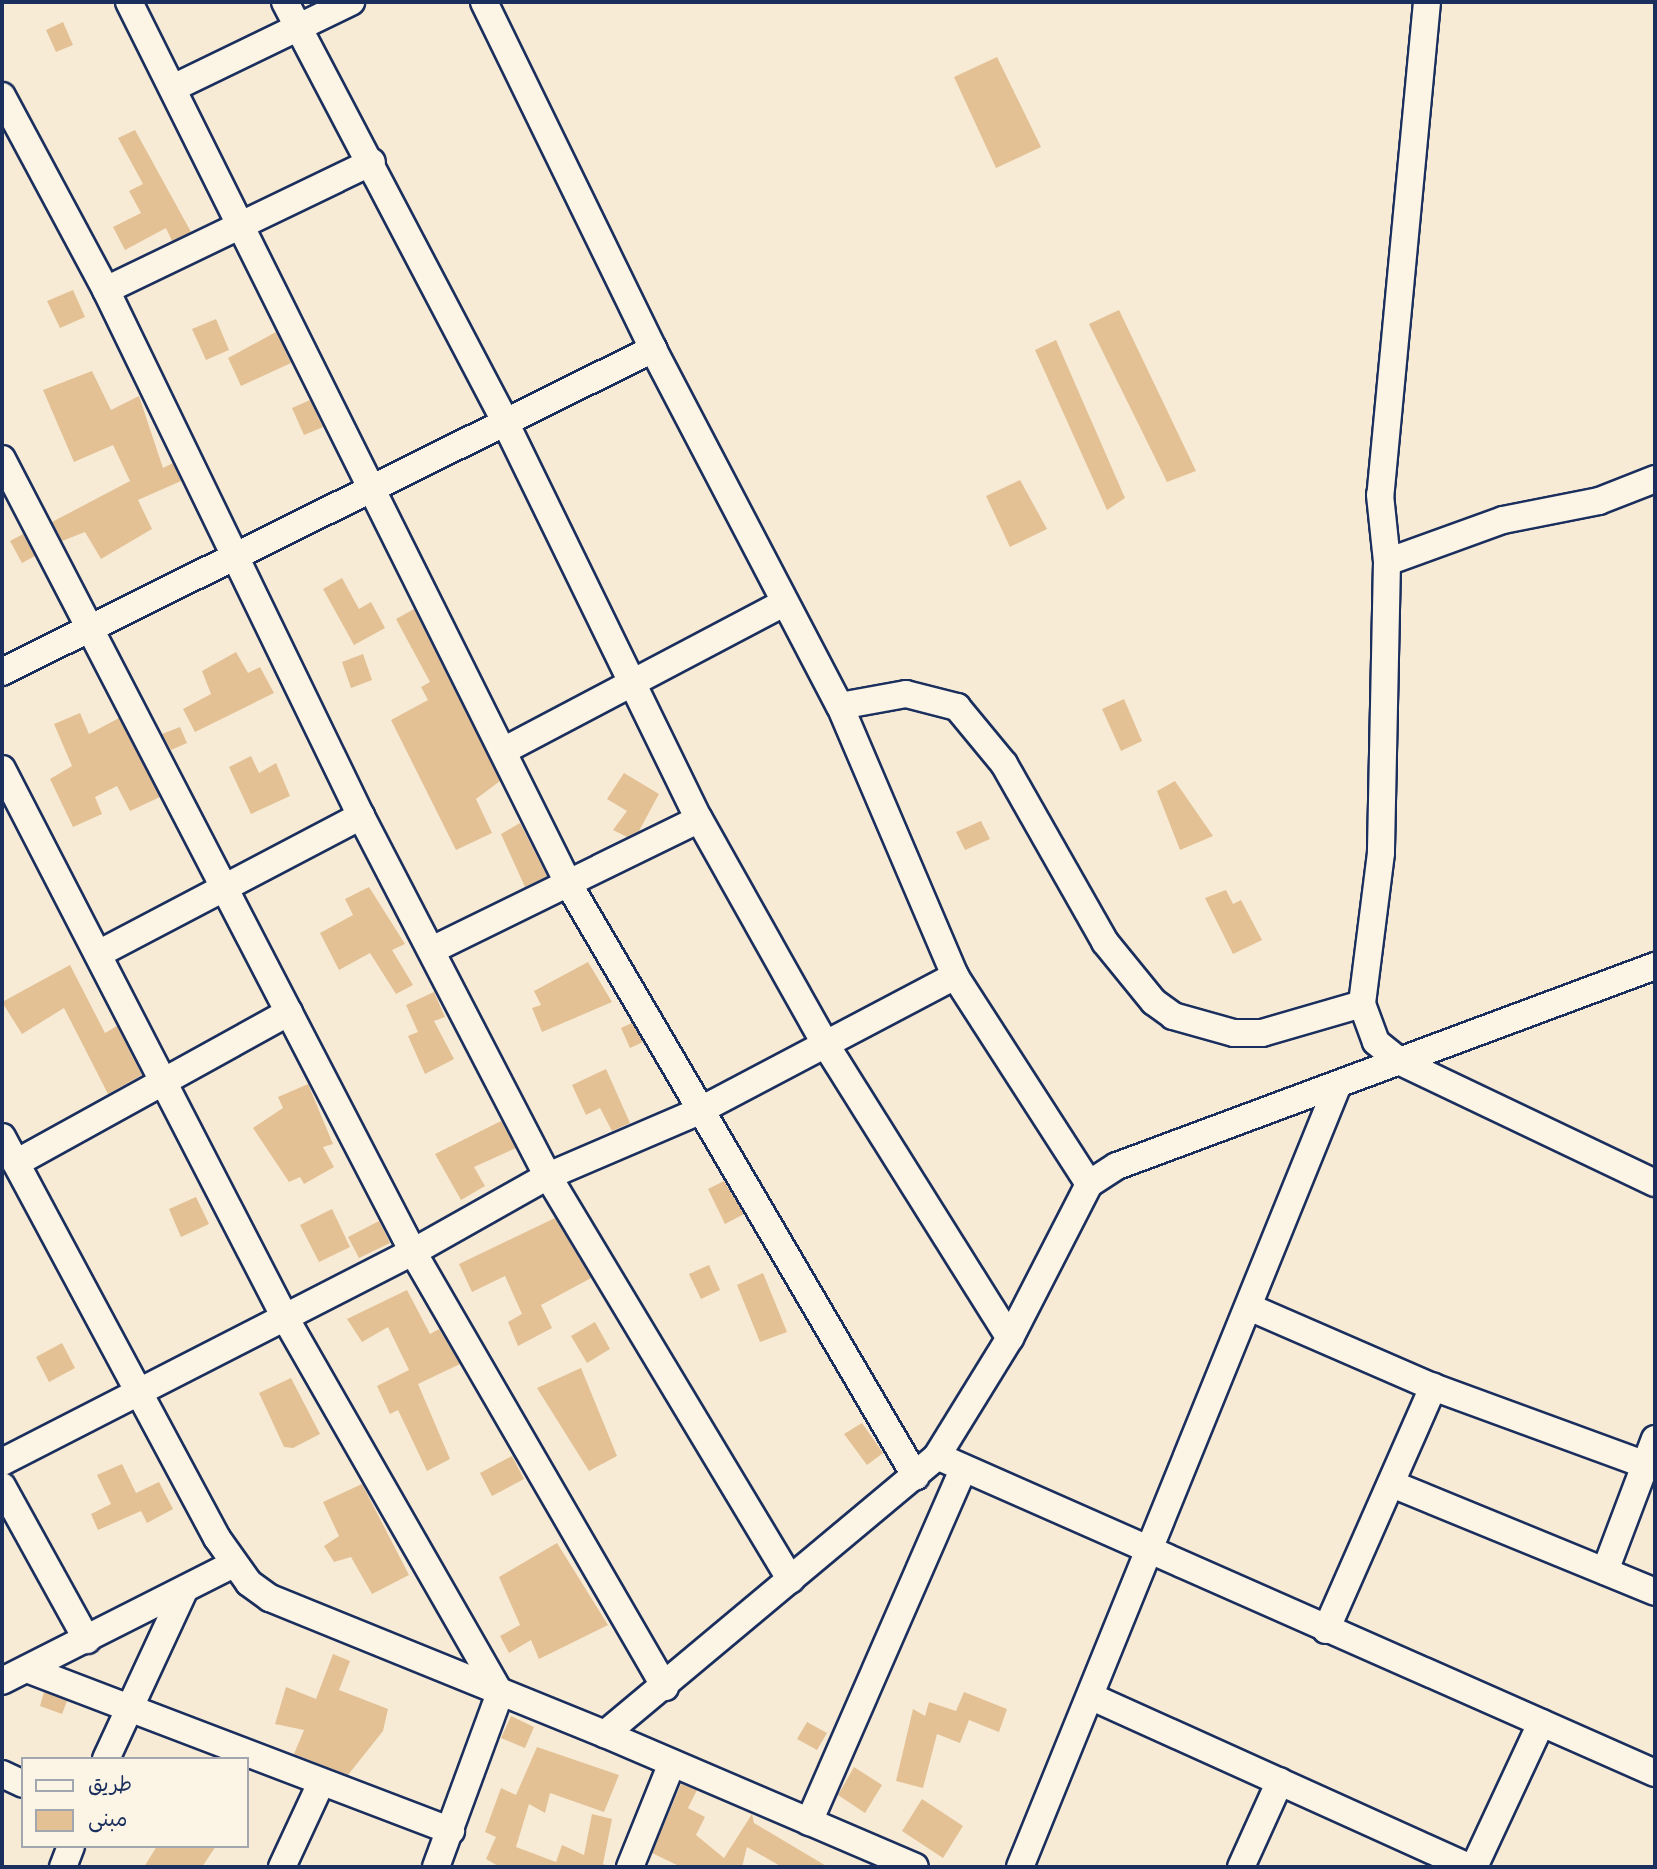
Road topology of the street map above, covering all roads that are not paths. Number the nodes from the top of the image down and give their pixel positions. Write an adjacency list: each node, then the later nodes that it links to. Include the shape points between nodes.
1 (129, 2): 7 (street)
2 (285, 2): 6 (street)
3 (351, 2): 6 (street)
4 (484, 2): 12 (street)
5 (1427, 2): 18 (street, via 1380,495)
6 (298, 29): 7 (street); 9 (street)
7 (173, 88): 10 (street)
8 (2, 96): 11 (street)
9 (372, 162): 10 (street); 13 (street)
10 (246, 226): 11 (street); 16 (street)
11 (106, 290): 17 (street)
12 (653, 349): 13 (street); 19 (street)
13 (504, 420): 16 (street); 22 (street)
14 (2, 458): 20 (street)
15 (1655, 480): 18 (street, via 1557,512 1503,520)
16 (369, 486): 17 (street); 24 (street)
17 (233, 554): 20 (street); 26 (street)
18 (1387, 562): 34 (street, via 1381,853)
19 (784, 603): 22 (street); 23 (street)
20 (91, 625): 21 (street); 29 (street)
21 (2, 672)
22 (634, 680): 24 (street); 27 (street)
23 (839, 706): 33 (street); 34 (street, via 906,694 957,707 1004,764 1105,942 1154,1002 1173,1016 1234,1033 1262,1033)
24 (505, 750): 28 (street)
25 (2, 769): 31 (street)
26 (361, 816): 29 (street); 30 (street)
27 (699, 819): 28 (street); 36 (street)
28 (568, 883): 30 (street); 40 (street)
29 (227, 886): 31 (street); 35 (street)
30 (434, 949): 43 (street)
31 (100, 953): 38 (street)
32 (1655, 966): 37 (street)
33 (955, 976): 36 (street); 45 (street)
34 (1362, 1004): 37 (street, via 1376,1042)
35 (289, 1012): 38 (street); 46 (street)
36 (826, 1045): 40 (street); 49 (street)
37 (1401, 1062): 39 (street); 44 (street)
38 (166, 1078): 42 (street); 48 (street)
39 (1337, 1087): 45 (street, via 1117,1166); 47 (street)
40 (697, 1112): 43 (street); 57 (street)
41 (2, 1137): 42 (street)
42 (16, 1163): 51 (street)
43 (548, 1176): 46 (street); 63 (street)
44 (1655, 1183)
45 (1088, 1184): 49 (street)
46 (413, 1252): 48 (street); 70 (street)
47 (1249, 1307): 50 (street); 60 (street)
48 (283, 1314): 51 (street); 71 (street)
49 (1010, 1338): 53 (street)
50 (1433, 1387): 55 (street); 58 (street)
51 (135, 1390): 54 (street); 61 (street)
52 (1655, 1439): 55 (street)
53 (937, 1456): 56 (street); 57 (street)
54 (2, 1462)
55 (1646, 1465): 62 (street)
56 (963, 1470): 60 (street); 83 (street)
57 (916, 1477): 63 (street)
58 (1392, 1484): 62 (street); 66 (street)
59 (2, 1486): 67 (street)
60 (1146, 1552): 66 (street); 72 (street)
61 (232, 1565): 64 (street); 71 (street, via 270,1598)
62 (1605, 1571): 65 (street)
63 (791, 1580): 70 (street)
64 (185, 1589): 67 (street); 73 (street)
65 (1655, 1592)
66 (1326, 1630): 74 (street)
67 (87, 1640): 68 (street)
68 (27, 1669): 69 (street); 73 (street)
69 (2, 1682)
70 (665, 1686): 75 (street)
71 (500, 1693): 75 (street); 84 (street)
72 (1092, 1697): 80 (street); 91 (street)
73 (127, 1708): 76 (street); 82 (street)
74 (1541, 1723): 78 (street); 93 (street)
75 (605, 1734): 77 (street)
76 (107, 1757)
77 (672, 1763): 83 (street); 89 (street)
78 (1655, 1773)
79 (2, 1774): 81 (street)
80 (1280, 1781): 92 (street); 93 (street)
81 (21, 1783)
82 (320, 1785): 84 (street); 87 (street)
83 (809, 1822): 90 (street)
84 (451, 1831): 88 (street)
85 (70, 1848): 86 (street)
86 (64, 1867)
87 (282, 1867)
88 (436, 1867)
89 (629, 1867)
90 (915, 1867)
91 (1020, 1867)
92 (1241, 1867)
93 (1471, 1867)

